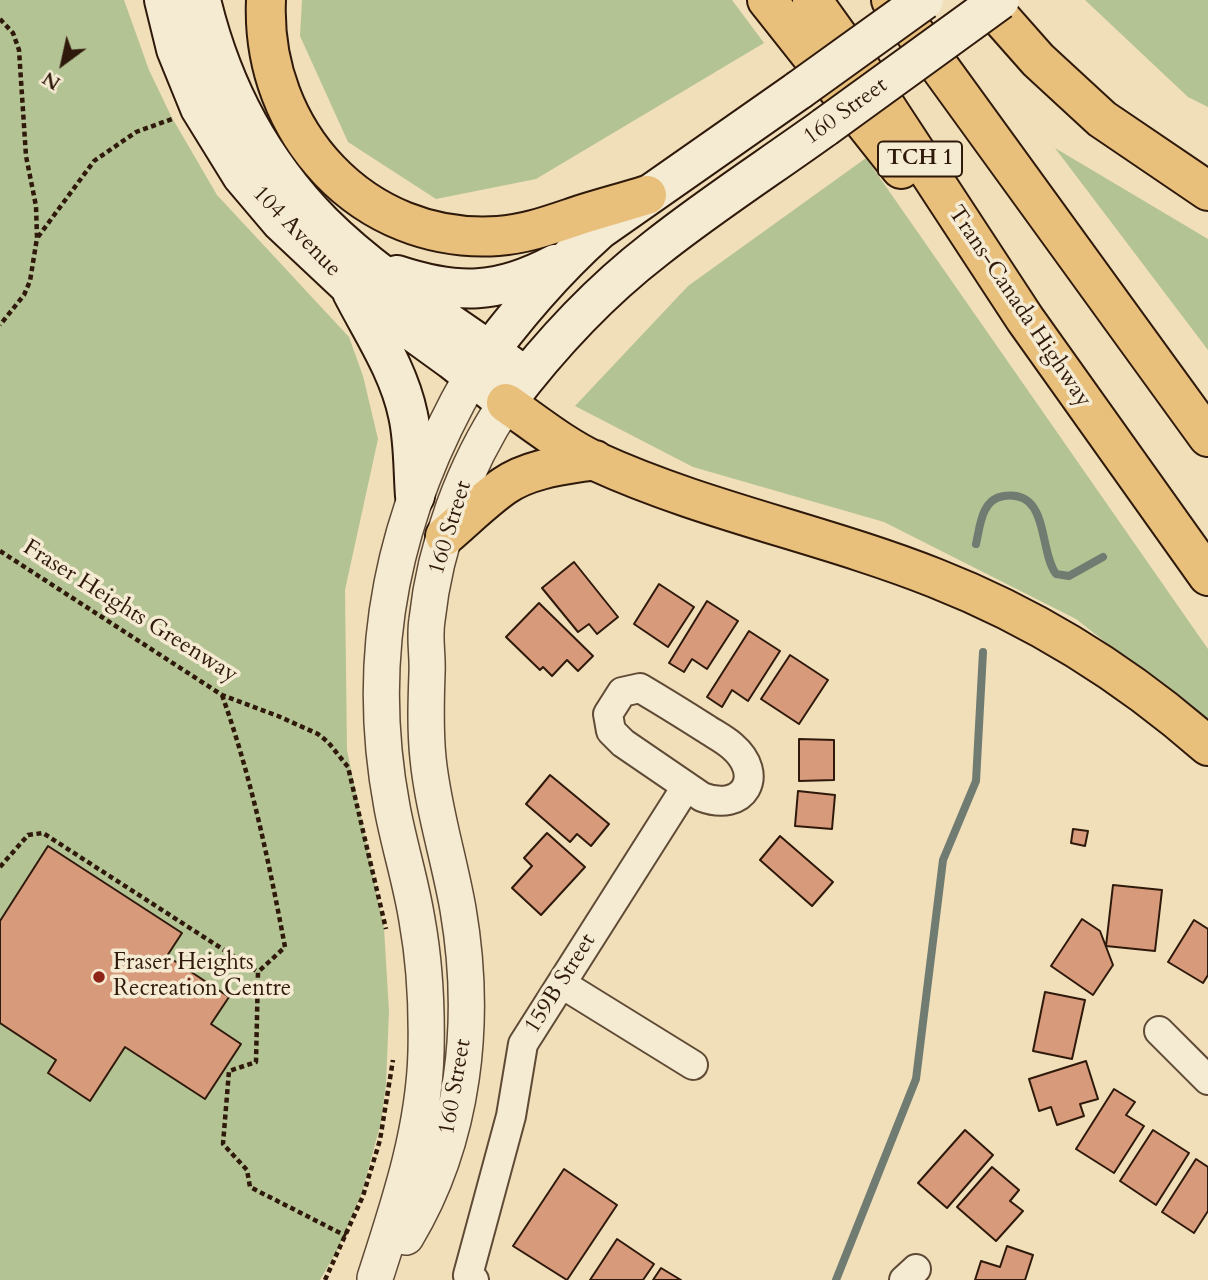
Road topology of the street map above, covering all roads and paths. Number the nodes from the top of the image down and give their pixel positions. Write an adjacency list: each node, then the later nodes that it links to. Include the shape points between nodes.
1 (164, 0): 16 (main road, 104 Avenue, via 176,49 200,108 243,176 281,222)
2 (201, 0): 16 (main road, 104 Avenue, via 220,62 256,137 282,176 338,237)
3 (266, 0): 13 (highway, via 271,64 296,129 341,182 388,214 438,231 498,236 548,226)
4 (767, 0): 17 (highway)
5 (812, 0): 17 (highway, Trans-Canada Highway / TCH 1)
6 (891, 0): 21 (highway, TCH 1)
7 (924, 0): 13 (main road, 160 Street, bridge)
8 (985, 0): 12 (highway, via 1038,60 1102,119)
9 (1000, 0): 20 (main road, 160 Street, bridge, via 654,249 552,346)
10 (0, 19): 14 (path, via 13,33 19,50)
11 (177, 117): 14 (path, via 136,132 94,161)
12 (1208, 191)
13 (647, 195): 15 (main road, 160 Street)
14 (37, 238): 18 (path, via 30,281)
15 (569, 257): 16 (main road, via 532,276 467,289); 19 (main road, 160 Street, via 536,290)
16 (359, 275): 19 (main road, 104 Avenue); 23 (main road, via 404,399)
17 (1025, 319): 26 (highway, Trans-Canada Highway / TCH 1)
18 (0, 325)
19 (481, 363): 20 (main road, 104 Avenue); 23 (street, 160 Street, via 435,445)
20 (516, 390): 22 (highway); 24 (street, 160 Street, via 491,426 469,471)
21 (1208, 437)
22 (595, 460): 24 (highway, via 516,479); 28 (highway, via 694,499 895,563 987,599 1100,662)
23 (415, 496): 39 (street, 160 Street, via 387,603 382,722 392,807 422,953 425,1075 404,1188)
24 (445, 536): 39 (street, 160 Street, via 426,623 426,733 433,799 466,960 465,1051 442,1160 408,1235)
25 (0, 551): 27 (path, Fraser Heights Greenway)
26 (1208, 576)
27 (222, 695): 31 (path, Fraser Heights Greenway, via 318,734 340,754 348,767); 32 (path, via 270,871 285,947)
28 (1208, 746)
29 (686, 787): 29 (street, via 611,731 608,713 622,692 640,688 733,747 745,761 750,778 746,792 735,800 712,801); 33 (street, 159B Street)
30 (0, 867): 32 (path, via 28,835 43,833)
31 (386, 929)
32 (258, 972): 38 (path, via 256,1062 229,1072 223,1144 247,1170 250,1187)
33 (562, 984): 36 (street); 41 (street, 159B Street, via 523,1044 510,1116 468,1276)
34 (1159, 1031): 37 (street)
35 (394, 1051): 38 (path, via 380,1140)
36 (692, 1065)
37 (1208, 1080)
38 (346, 1236): 40 (path)
39 (374, 1279)
40 (326, 1280)
41 (474, 1280)

